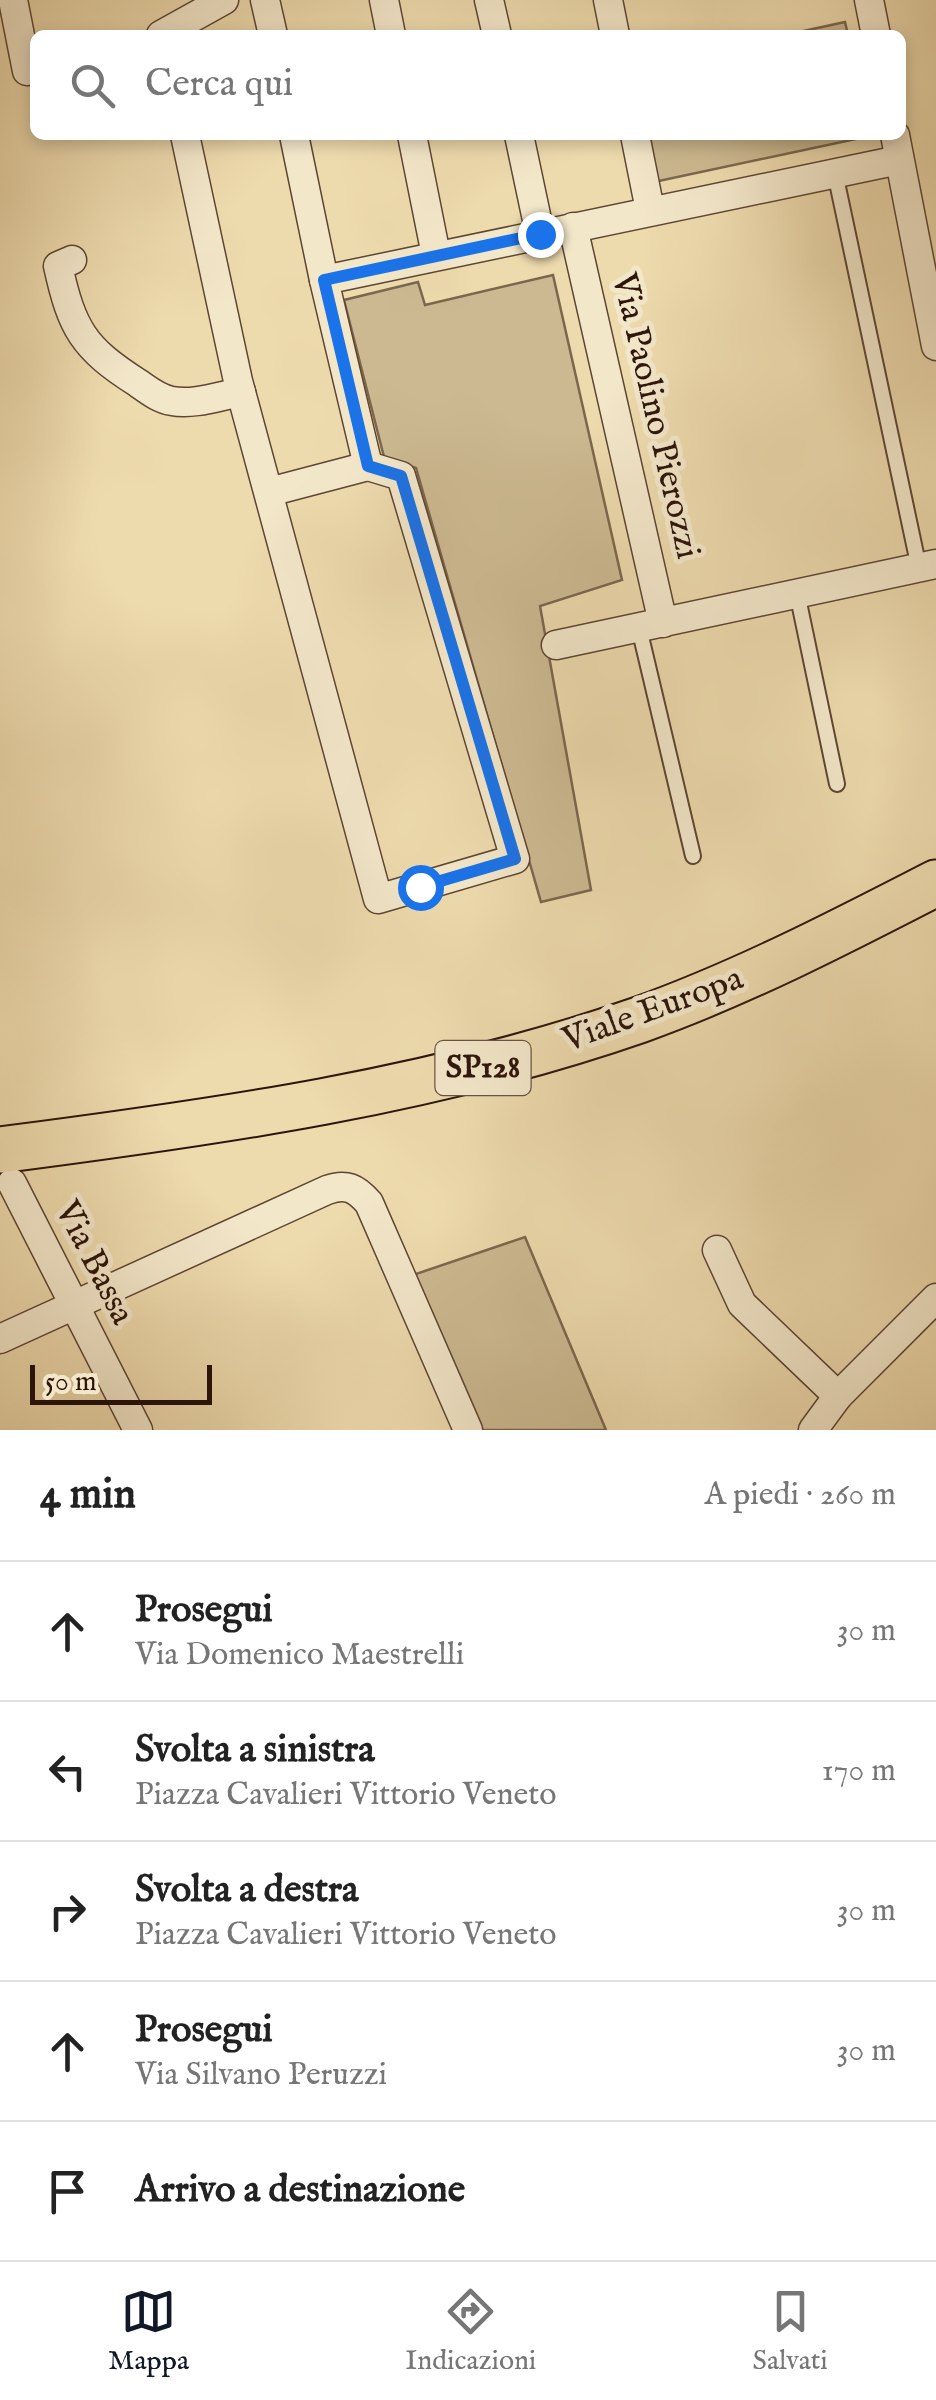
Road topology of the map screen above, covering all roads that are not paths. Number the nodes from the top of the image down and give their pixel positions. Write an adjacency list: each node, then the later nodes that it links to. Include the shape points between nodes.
1 (13, 0): 14 (street)
2 (224, 0): 8 (street)
3 (265, 0): 9 (street)
4 (384, 0): 10 (street)
5 (489, 0): 11 (street)
6 (608, 0): 12 (street)
7 (869, 0): 13 (street)
8 (172, 30)
9 (271, 30)
10 (390, 30)
11 (495, 30)
12 (614, 30)
13 (875, 30)
14 (21, 73)
15 (187, 140): 29 (street)
16 (295, 140): 27 (street)
17 (413, 140): 25 (street)
18 (520, 140): 24 (street)
19 (636, 140): 22 (street)
20 (897, 148): 21 (street); 28 (street)
21 (835, 173): 22 (street); 32 (lane)
22 (650, 210): 23 (street)
23 (573, 227): 24 (street); 34 (street, Via Paolino Pierozzi)
24 (540, 234): 25 (street)
25 (436, 255): 27 (street)
26 (72, 260): 29 (street, via 58,266 72,320 114,368 168,400)
27 (324, 280): 30 (street)
28 (936, 346)
29 (241, 392): 31 (street)
30 (368, 466): 31 (street); 31 (street, via 401,476 515,859 378,898)
31 (270, 492)
32 (928, 566): 33 (street)
33 (797, 594): 34 (street); 36 (lane)
34 (651, 625): 35 (street); 37 (lane)
35 (556, 645)
36 (836, 784)
37 (693, 856)
38 (936, 883): 39 (main road, Viale Europa / SP128, via 754,973 508,1061)
39 (6, 1166): 42 (street, Via Bassa)
40 (717, 1250): 44 (street, via 742,1304)
41 (936, 1298): 44 (street)
42 (73, 1307): 43 (street); 45 (street, Via Bassa); 46 (street, via 326,1190 348,1186 369,1203)
43 (0, 1339)
44 (838, 1396): 47 (street)
45 (138, 1430)
46 (468, 1430)
47 (813, 1430)

